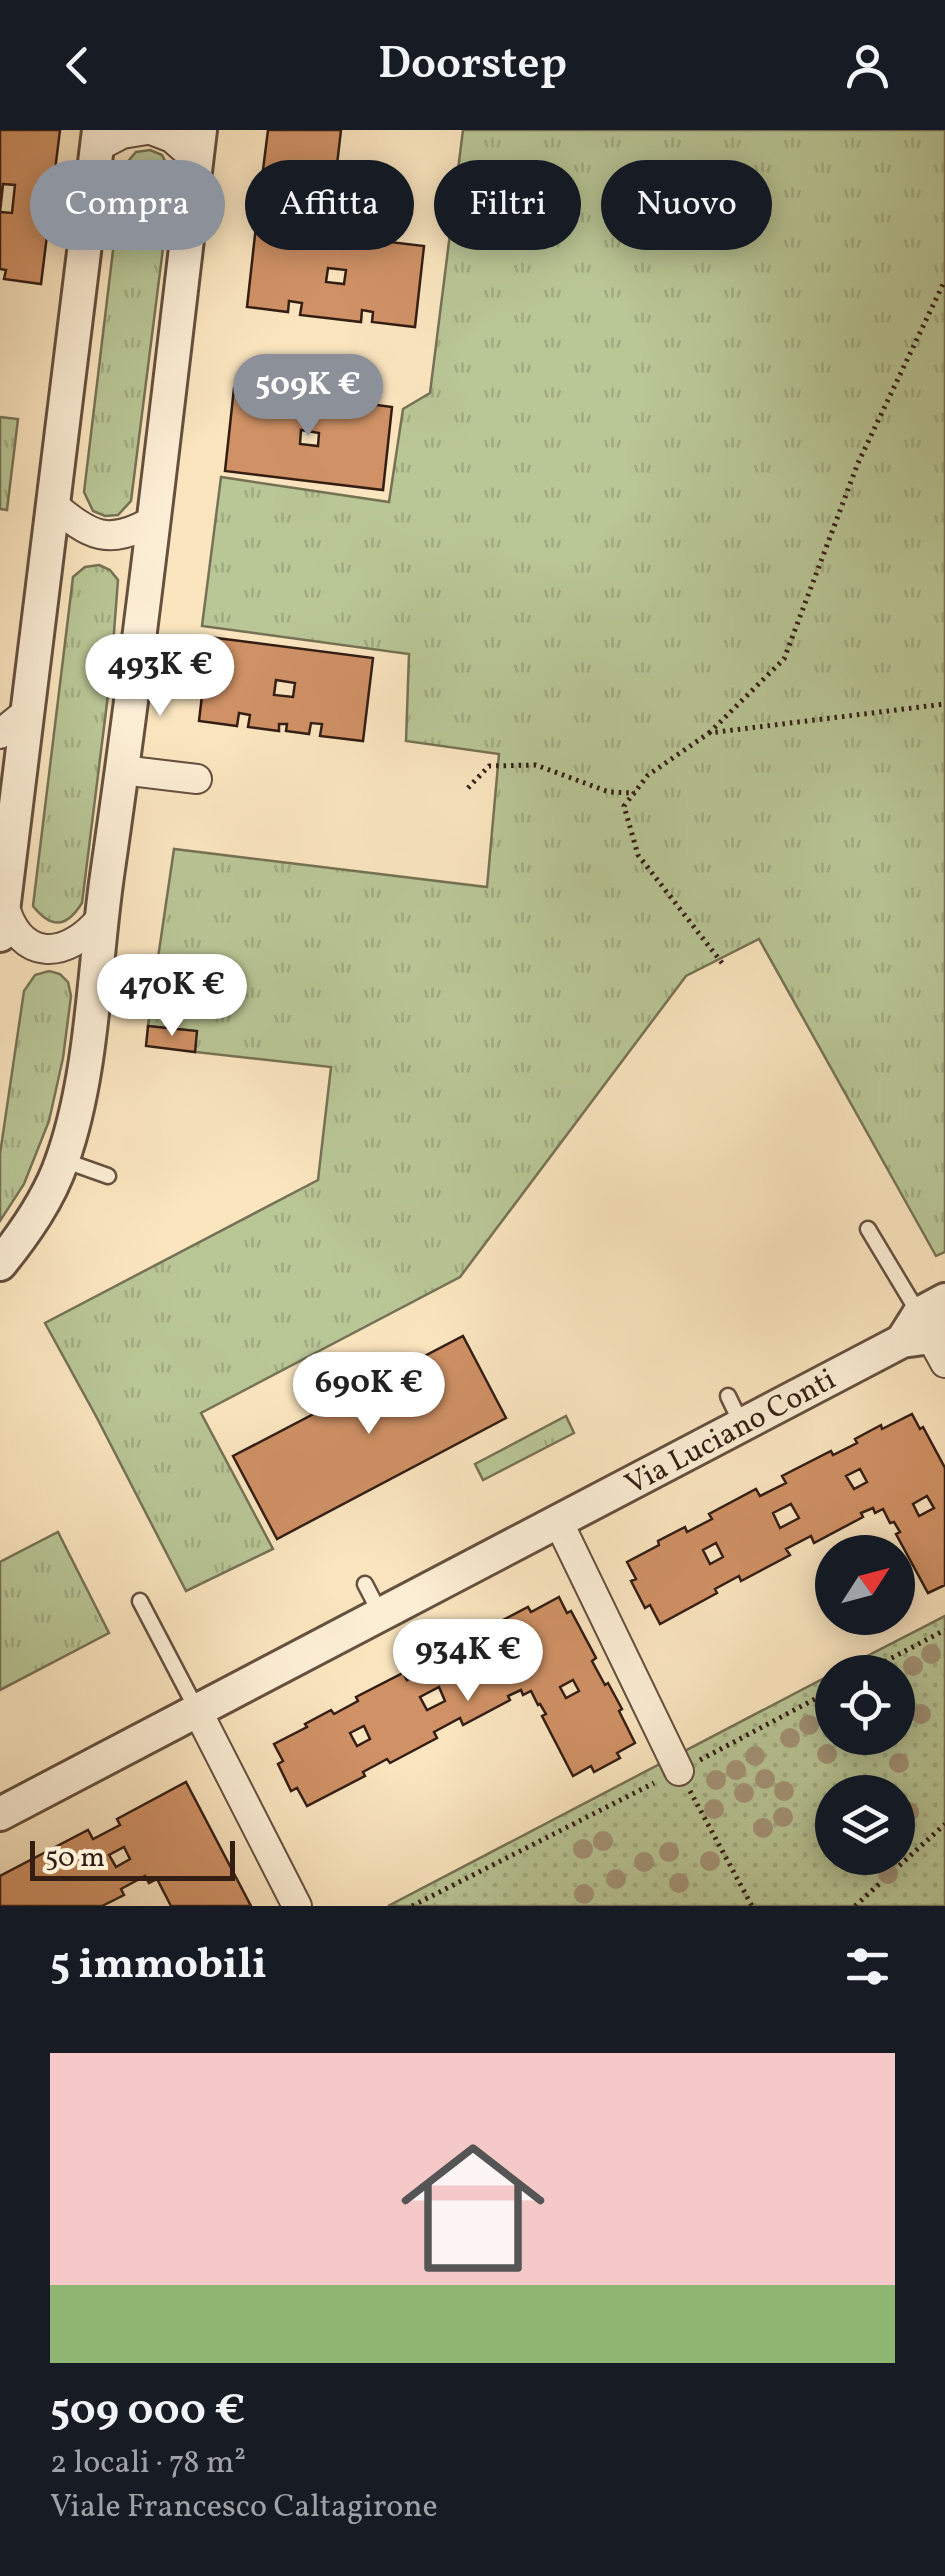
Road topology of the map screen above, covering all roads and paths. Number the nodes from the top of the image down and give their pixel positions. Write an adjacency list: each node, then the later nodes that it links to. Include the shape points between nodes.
1 (149, 130): 2 (street); 3 (street)
2 (98, 139): 5 (street)
3 (198, 145): 6 (street)
4 (945, 280): 9 (path, via 858,464 784,659)
5 (52, 504): 6 (street, via 84,529 106,536); 8 (street)
6 (154, 520): 11 (street)
7 (945, 704): 9 (path)
8 (27, 712): 10 (street); 13 (street)
9 (709, 733): 15 (path, via 648,775)
10 (0, 734)
11 (122, 770): 12 (street); 16 (street)
12 (197, 780)
13 (8, 787): 17 (street)
14 (468, 788): 15 (path, via 490,766 536,766 609,792)
15 (635, 793): 18 (path, via 624,806 638,855)
16 (101, 918): 17 (street, via 60,948 27,942); 19 (street, via 84,1066)
17 (2, 919)
18 (722, 963)
19 (63, 1160): 20 (lane); 22 (street, via 38,1211)
20 (108, 1176)
21 (868, 1229): 23 (lane)
22 (0, 1264)
23 (931, 1331): 24 (street, Via Luciano Conti, via 735,1410)
24 (558, 1521): 27 (street, Via Luciano Conti); 32 (street)
25 (365, 1584): 27 (lane)
26 (140, 1601): 31 (lane)
27 (381, 1614): 31 (street, Via Luciano Conti)
28 (945, 1630): 29 (path)
29 (897, 1655)
30 (815, 1699): 32 (path)
31 (197, 1710): 33 (street, Via Luciano Conti); 35 (street)
32 (679, 1771): 36 (path); 37 (path)
33 (0, 1814)
34 (945, 1824): 38 (path)
35 (297, 1906)
36 (412, 1906)
37 (752, 1906)
38 (854, 1906)

